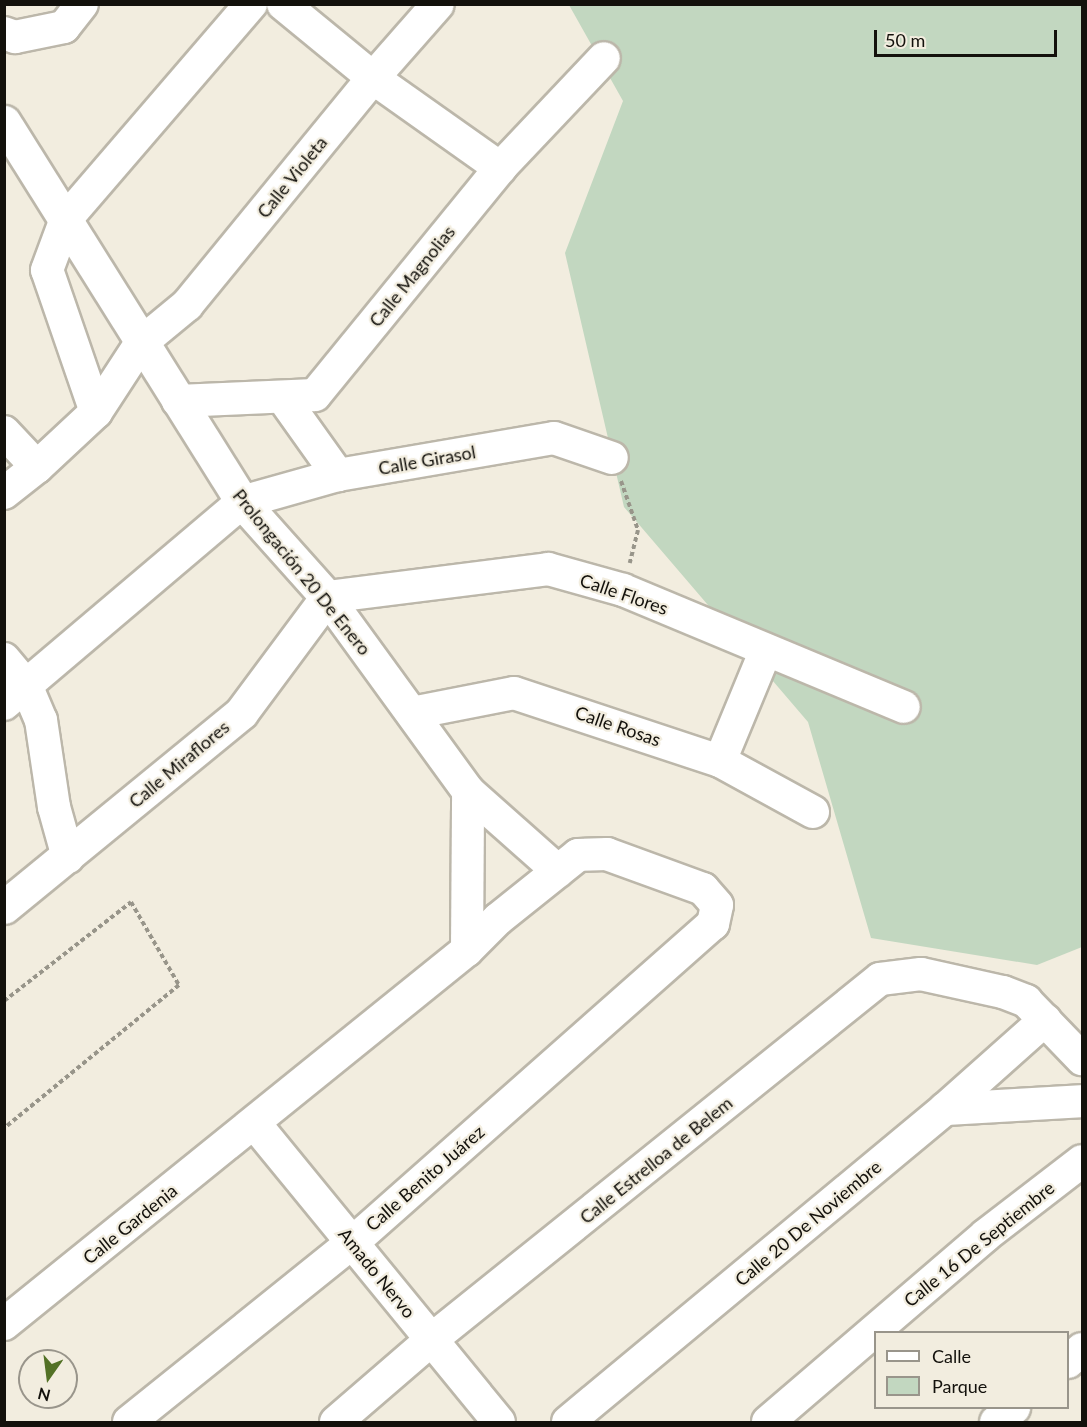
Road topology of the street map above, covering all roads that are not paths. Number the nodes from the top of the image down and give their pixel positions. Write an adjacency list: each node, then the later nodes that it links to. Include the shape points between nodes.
1 (82, 4): 5 (street, via 64,27 15,37)
2 (251, 4): 10 (street)
3 (283, 4): 7 (street)
4 (438, 4): 7 (street, Calle Violeta)
5 (4, 33)
6 (604, 58): 9 (street, Calle Magnolias)
7 (374, 78): 9 (street); 11 (street, Calle Violeta, via 187,305)
8 (4, 122): 10 (main road, Prolongación 20 De Enero)
9 (500, 168): 12 (street, Calle Magnolias, via 315,395)
10 (66, 219): 11 (main road, Prolongación 20 De Enero); 14 (street, via 47,270)
11 (141, 343): 13 (main road, Prolongación 20 De Enero); 14 (street, Calle Violeta)
12 (284, 398): 13 (street, Calle Magnolias); 18 (street)
13 (178, 401): 20 (main road, Prolongación 20 De Enero)
14 (96, 412): 17 (street, Calle Violeta)
15 (4, 432): 17 (street)
16 (612, 458): 18 (street, Calle Girasol, via 554,438)
17 (37, 467): 19 (street, Calle Violeta)
18 (338, 475): 20 (street, Calle Girasol)
19 (4, 492)
20 (242, 502): 21 (main road, Prolongación 20 De Enero); 24 (street)
21 (327, 597): 22 (street, Calle Flores, via 548,569 623,590); 26 (street, Prolongación 20 De Enero); 30 (main road, Calle Miraflores, via 241,712)
22 (766, 650): 25 (street, Calle Flores); 27 (street)
23 (4, 659): 24 (street)
24 (15, 695): 30 (street, via 41,720 54,807)
25 (904, 707)
26 (412, 712): 27 (street, Calle Rosas, via 514,693); 28 (street, Prolongación 20 De Enero)
27 (720, 761): 29 (street, Calle Rosas)
28 (468, 791): 31 (street, Prolongación 20 De Enero); 34 (street)
29 (813, 812)
30 (68, 857): 32 (main road, Calle Miraflores)
31 (558, 871): 33 (street, Calle Gardenia, via 578,855 607,854 703,889 717,905); 34 (street, Calle Gardenia)
32 (4, 907)
33 (713, 924): 41 (street, Calle Benito Juárez)
34 (466, 950): 39 (street, Calle Gardenia)
35 (1045, 1020): 36 (street); 38 (street, Calle 20 De Noviembre); 45 (street, Calle Estrelloa de Belem, via 1026,1001 1004,992 921,974 880,979)
36 (1083, 1059)
37 (1083, 1101): 38 (street)
38 (945, 1109): 52 (street, Calle 20 De Noviembre)
39 (255, 1124): 41 (street, Amado Nervo); 42 (street, Calle Gardenia)
40 (1083, 1161): 44 (street, Calle 16 De Septiembre, via 986,1235)
41 (352, 1243): 45 (street, Amado Nervo); 49 (street, Calle Benito Juárez)
42 (4, 1324)
43 (874, 1331): 53 (street, Calle 16 De Septiembre)
44 (874, 1331)
45 (431, 1340): 50 (street); 51 (street, Amado Nervo)
46 (1083, 1349): 47 (street)
47 (1069, 1361)
48 (1012, 1409): 54 (street)
49 (129, 1422)
50 (336, 1422)
51 (499, 1422)
52 (567, 1422)
53 (768, 1422)
54 (996, 1422)

